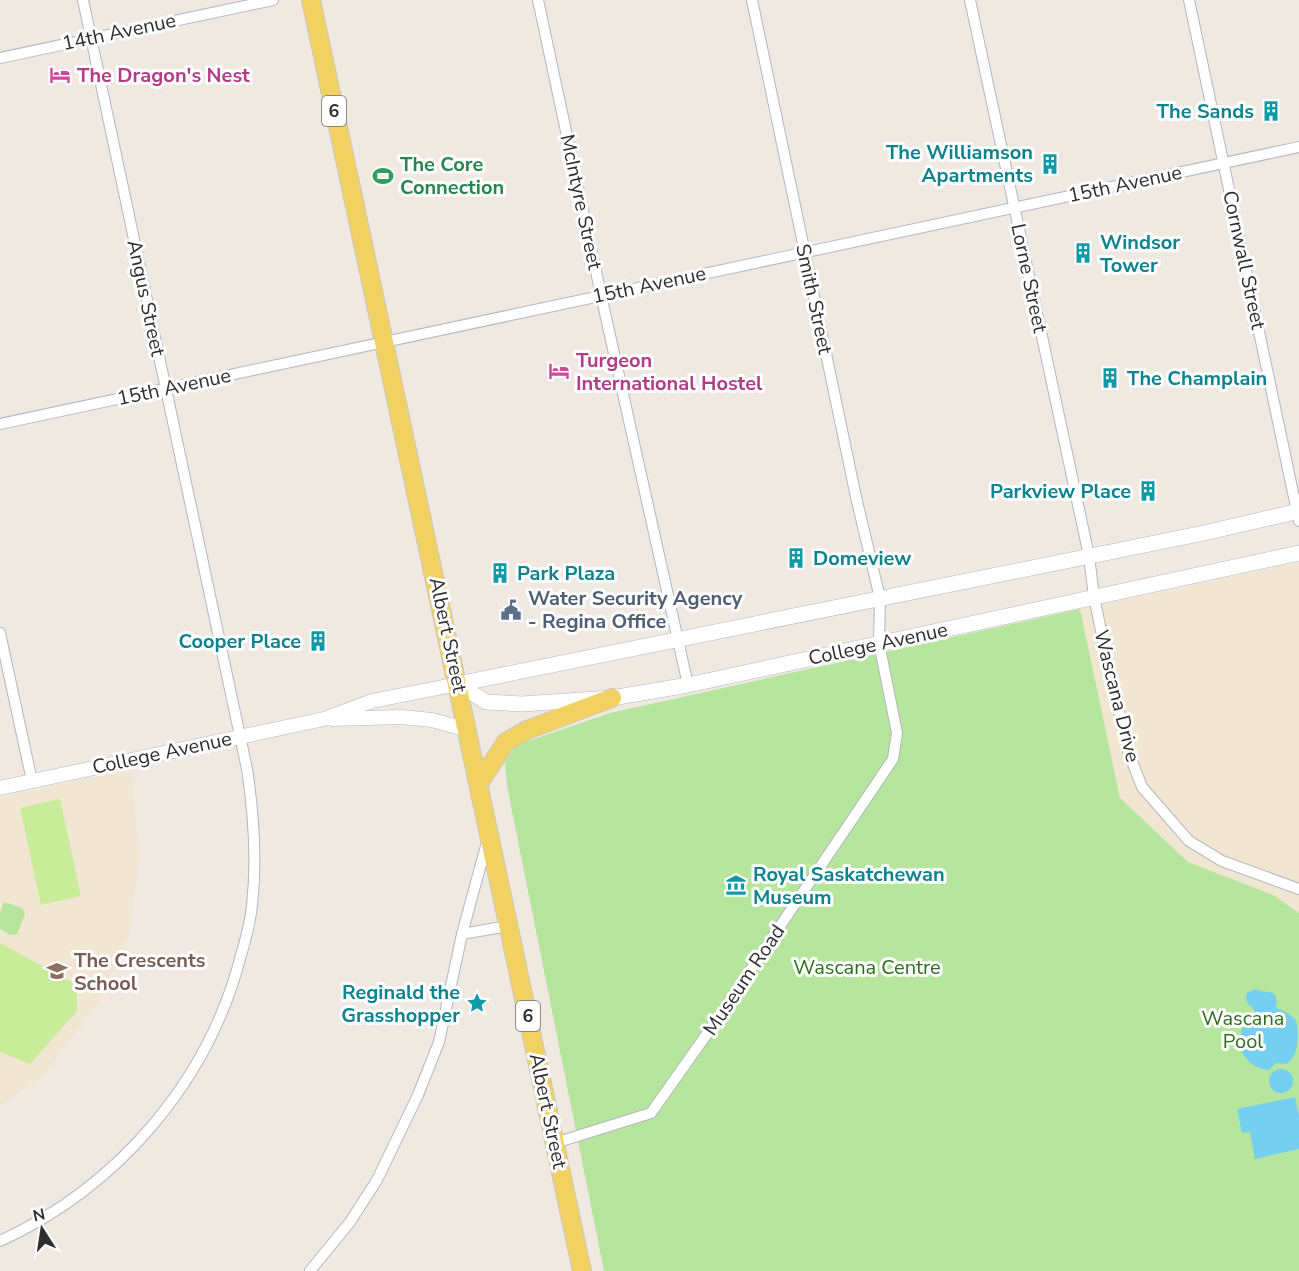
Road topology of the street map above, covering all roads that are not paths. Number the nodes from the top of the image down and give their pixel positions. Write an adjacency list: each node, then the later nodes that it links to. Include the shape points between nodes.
1 (83, 0): 8 (street, Angus Street)
2 (273, 0): 8 (street, 14th Avenue)
3 (311, 0): 15 (main road, Albert Street / 6)
4 (538, 0): 14 (street, McIntyre Street)
5 (752, 0): 13 (street, Smith Street)
6 (970, 0): 12 (street, Lorne Street)
7 (1189, 0): 11 (street, Cornwall Street)
8 (91, 38): 9 (street, 14th Avenue); 16 (street, Angus Street)
9 (0, 58)
10 (1299, 147): 11 (street, 15th Avenue)
11 (1223, 163): 12 (street, 15th Avenue); 18 (street, Cornwall Street)
12 (1014, 208): 13 (street, 15th Avenue); 20 (street, Lorne Street)
13 (804, 252): 14 (street, 15th Avenue); 22 (street, Smith Street)
14 (601, 295): 15 (street, 15th Avenue); 24 (street, McIntyre Street)
15 (383, 343): 16 (street, 15th Avenue); 26 (main road, Albert Street / 6)
16 (165, 389): 17 (street, 15th Avenue); 31 (street, Angus Street)
17 (0, 424)
18 (1298, 514): 20 (main road, College Avenue)
19 (1299, 553): 21 (main road, College Avenue)
20 (1089, 556): 21 (street, Wascana Drive); 22 (main road, College Avenue)
21 (1094, 597): 25 (main road, College Avenue); 36 (street, Wascana Drive, via 1128,751 1142,787 1189,841 1222,861)
22 (880, 598): 24 (main road, College Avenue); 25 (street, Museum Road)
23 (0, 633): 32 (street)
24 (678, 640): 26 (main road, College Avenue); 27 (street, McIntyre Street)
25 (879, 643): 27 (main road, College Avenue); 39 (street, Museum Road, via 897,733 893,759 651,1113)
26 (458, 684): 28 (main road, College Avenue, via 486,702 522,704); 29 (street, College Avenue, via 372,701); 30 (main road, Albert Street / 6)
27 (688, 685): 28 (main road, College Avenue)
28 (612, 698): 33 (main road, via 506,742)
29 (324, 719): 30 (street, College Avenue, via 401,717); 31 (street, College Avenue)
30 (468, 730): 33 (main road, Albert Street / 6)
31 (239, 737): 32 (street, College Avenue); 40 (street, Angus Street, via 255,823 252,908 237,973 210,1041 169,1105 121,1160 61,1208)
32 (32, 781): 34 (street, College Avenue)
33 (479, 783): 35 (main road, Albert Street / 6)
34 (0, 788)
35 (489, 835): 37 (main road, Albert Street / 6); 38 (street)
36 (1299, 889)
37 (508, 926): 38 (street); 39 (main road, Albert Street / 6)
38 (462, 934): 41 (street, via 439,1042 418,1095 377,1180 350,1222)
39 (555, 1143): 42 (main road, Albert Street / 6)
40 (0, 1241)
41 (310, 1271)
42 (582, 1271)

